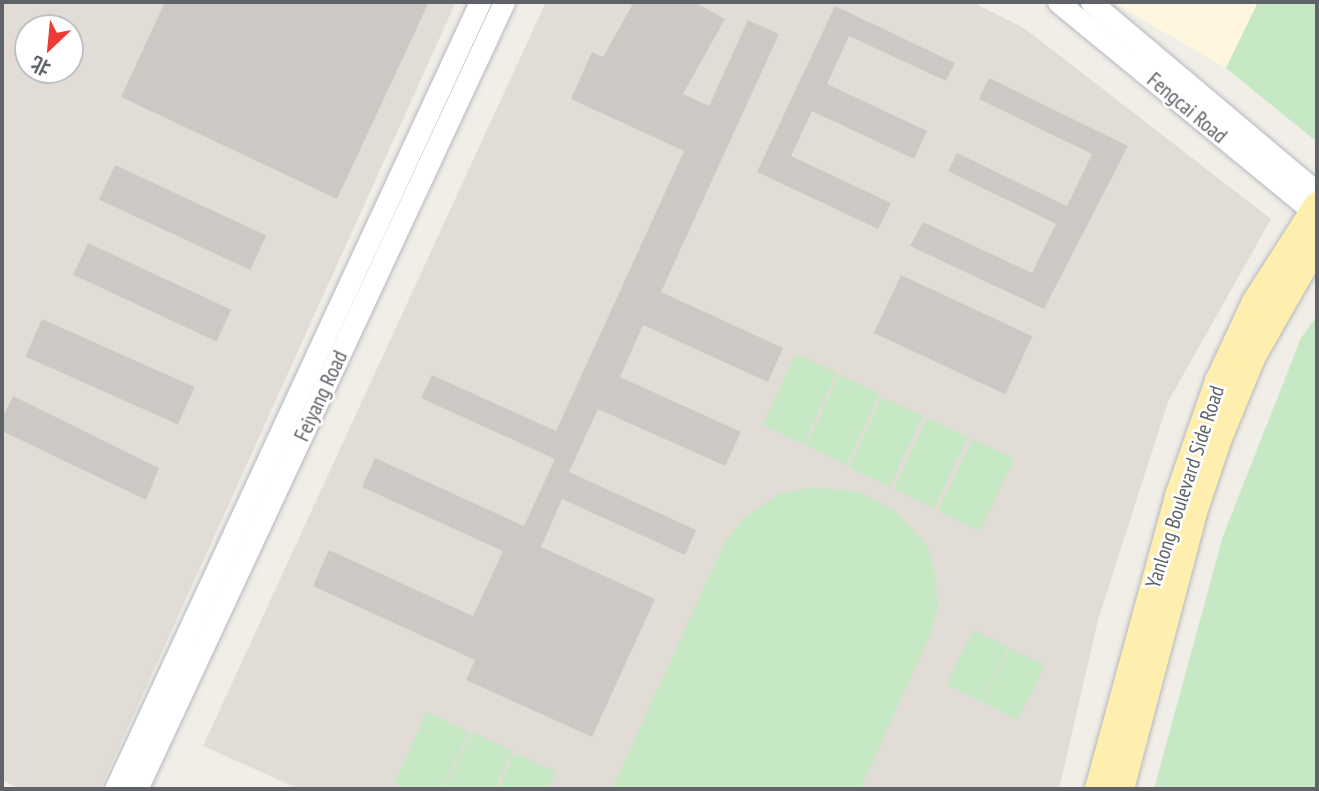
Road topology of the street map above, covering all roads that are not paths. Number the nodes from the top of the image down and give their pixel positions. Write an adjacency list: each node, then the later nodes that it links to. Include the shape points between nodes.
1 (480, 2): 7 (street, Feiyang Road)
2 (504, 2): 8 (street, Feiyang Road)
3 (1058, 2): 5 (street, Fengcai Road)
4 (1091, 2): 5 (street, Fengcai Road)
5 (1316, 206): 9 (main road, Yanlong Boulevard Side Road, via 1255,302 1218,381 1178,496)
6 (1317, 244): 10 (main road, Yanlong Boulevard Side Road, via 1259,346 1219,438 1196,506)
7 (115, 789)
8 (136, 789)
9 (1098, 789)
10 (1121, 789)

